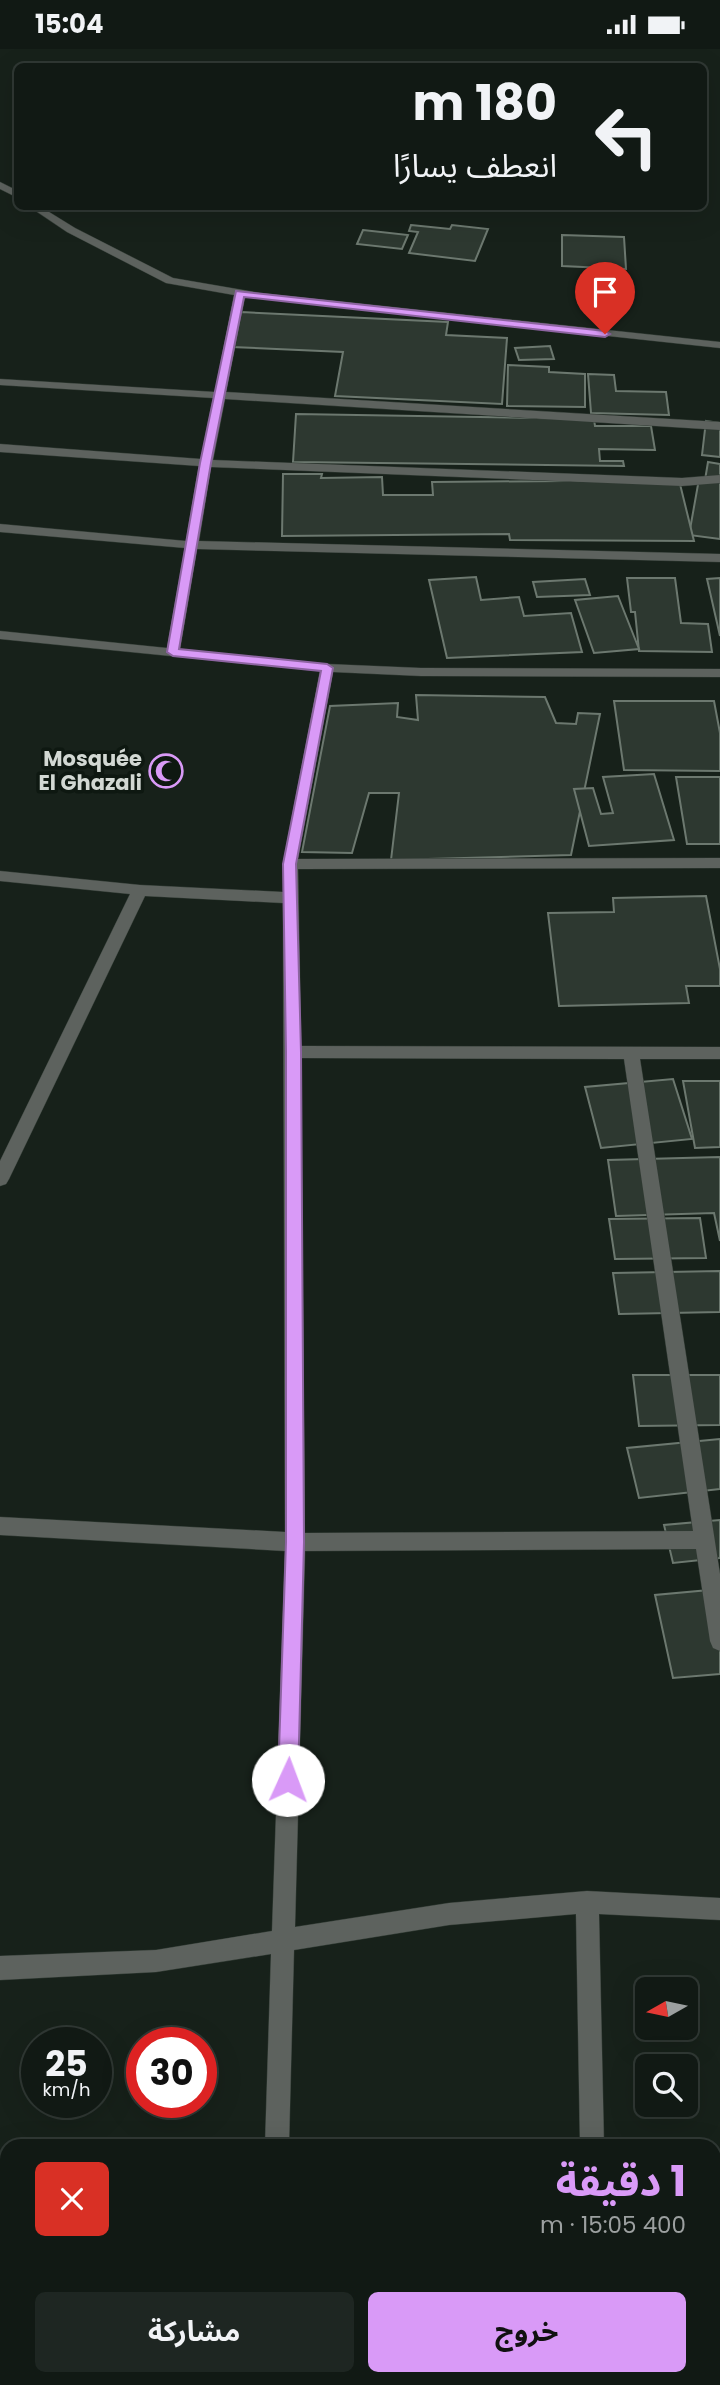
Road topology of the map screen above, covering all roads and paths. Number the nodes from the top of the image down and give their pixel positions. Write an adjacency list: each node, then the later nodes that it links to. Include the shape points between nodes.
1 (40, 210): 2 (street, via 170,281)
2 (240, 293): 3 (street); 5 (street)
3 (720, 345)
4 (0, 382): 5 (street)
5 (219, 395): 6 (street); 8 (street)
6 (720, 426)
7 (0, 448): 8 (street)
8 (206, 463): 9 (street, via 682,482); 11 (street)
9 (720, 479)
10 (0, 529): 11 (street)
11 (191, 545): 12 (street); 14 (street)
12 (720, 558)
13 (0, 635): 14 (street)
14 (173, 652): 15 (street)
15 (327, 668): 16 (street); 18 (street)
16 (720, 673)
17 (720, 863): 18 (street)
18 (289, 864): 21 (street)
19 (0, 876): 20 (street)
20 (141, 890): 21 (street); 25 (street)
21 (290, 898): 22 (street)
22 (293, 1052): 23 (street); 28 (street)
23 (631, 1053): 24 (street); 27 (street)
24 (720, 1053)
25 (0, 1179)
26 (0, 1527): 28 (street)
27 (705, 1539): 28 (street); 29 (street)
28 (295, 1542): 32 (street)
29 (720, 1641)
30 (587, 1902): 31 (street); 32 (street, via 449,1914); 35 (street)
31 (720, 1909)
32 (284, 1940): 33 (street, via 156,1961); 34 (street)
33 (0, 1968)
34 (276, 2139)
35 (592, 2139)

